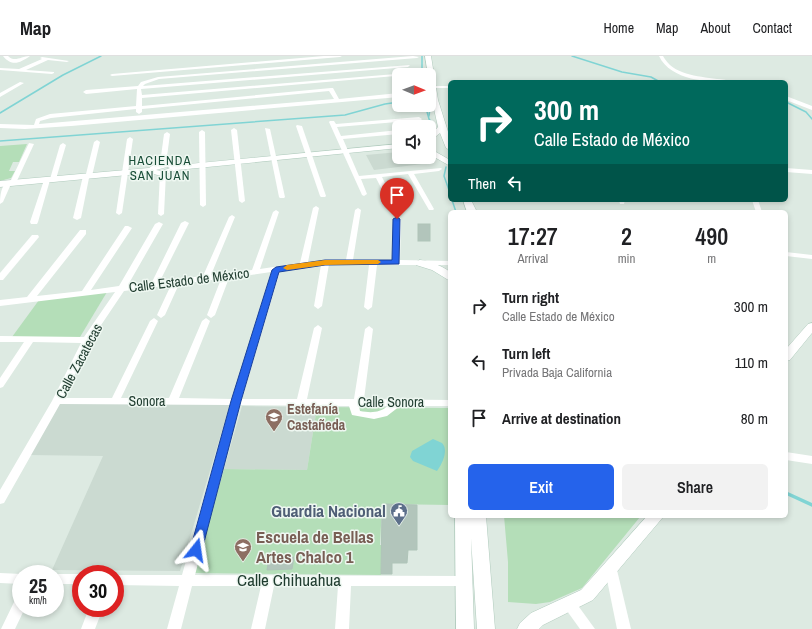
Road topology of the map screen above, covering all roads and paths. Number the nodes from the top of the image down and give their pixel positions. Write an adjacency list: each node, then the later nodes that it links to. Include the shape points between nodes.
1 (5, 56): 2 (street, via 10,62)
2 (28, 56)
3 (340, 56): 8 (street)
4 (428, 56): 15 (street)
5 (661, 56): 26 (street, via 672,71)
6 (417, 57): 10 (street)
7 (38, 58): 9 (street)
8 (314, 58): 11 (street); 12 (street)
9 (47, 59): 17 (street); 18 (street, via 67,61)
10 (377, 61): 12 (street); 14 (street)
11 (225, 65): 21 (street); 23 (street)
12 (318, 66): 21 (street); 22 (street)
13 (408, 66): 14 (street)
14 (383, 68): 19 (street); 24 (street)
15 (430, 68)
16 (0, 69): 17 (street)
17 (19, 71): 18 (street)
18 (41, 72): 20 (street)
19 (335, 72): 22 (street); 25 (street)
20 (52, 73)
21 (227, 73): 27 (street); 34 (street, via 158,78 143,83)
22 (322, 73): 27 (street); 28 (street)
23 (112, 75)
24 (390, 76): 25 (street)
25 (341, 80): 28 (street)
26 (719, 80)
27 (229, 81): 34 (street); 35 (street)
28 (326, 81): 35 (street); 36 (street)
29 (16, 82): 30 (street)
30 (22, 83): 31 (street); 38 (street)
31 (29, 83)
32 (436, 87): 33 (street)
33 (448, 87)
34 (139, 88): 37 (street); 40 (street)
35 (232, 89): 40 (street); 41 (street)
36 (330, 89): 41 (street); 43 (street)
37 (86, 92)
38 (0, 95)
39 (392, 96): 43 (street)
40 (138, 97): 45 (street)
41 (234, 98): 45 (street); 47 (street)
42 (788, 99): 46 (street)
43 (337, 100): 47 (street)
44 (436, 103): 53 (street)
45 (139, 107): 48 (street); 51 (street, via 50,116 38,120)
46 (812, 108)
47 (237, 109): 48 (street)
48 (140, 118): 51 (street)
49 (419, 119): 60 (street, via 332,123)
50 (0, 126): 51 (street)
51 (36, 126)
52 (299, 126): 73 (street)
53 (442, 127): 59 (street); 62 (street)
54 (267, 129): 74 (street)
55 (234, 130): 75 (street)
56 (202, 132): 78 (street)
57 (392, 133): 60 (street)
58 (167, 134): 77 (street)
59 (436, 134)
60 (339, 138): 71 (street)
61 (130, 139): 83 (street)
62 (448, 140)
63 (97, 142): 87 (street)
64 (436, 142): 66 (street)
65 (31, 144): 91 (street)
66 (448, 144)
67 (63, 145): 90 (street)
68 (448, 146): 70 (street)
69 (392, 147): 71 (street)
70 (436, 149)
71 (344, 152): 73 (street); 89 (street)
72 (436, 154): 76 (street)
73 (308, 155): 74 (street); 93 (street)
74 (273, 158): 75 (street); 94 (street)
75 (238, 162): 78 (street); 95 (street)
76 (448, 163)
77 (163, 164): 79 (street, via 170,164); 81 (street)
78 (202, 165): 79 (street); 97 (street)
79 (175, 168): 86 (street)
80 (439, 169): 84 (street)
81 (151, 170): 83 (street); 86 (street)
82 (788, 170): 85 (street)
83 (124, 172): 87 (street); 103 (street)
84 (410, 172): 88 (street); 99 (street)
85 (812, 172)
86 (163, 173): 104 (street)
87 (88, 176): 90 (street); 106 (street)
88 (378, 176): 89 (street); 100 (street)
89 (357, 178): 92 (street)
90 (50, 179): 91 (street); 108 (street)
91 (7, 183): 96 (street)
92 (364, 194)
93 (322, 196)
94 (282, 197)
95 (242, 201)
96 (0, 202)
97 (203, 205)
98 (316, 208): 122 (street)
99 (431, 208)
100 (395, 209)
101 (358, 210): 117 (street)
102 (276, 212): 124 (street)
103 (119, 213)
104 (160, 214)
105 (232, 217): 128 (street)
106 (77, 218)
107 (397, 219): 119 (street)
108 (34, 222)
109 (186, 223): 130 (street)
110 (159, 224): 131 (street, Calle Zacatecas)
111 (128, 228): 132 (street)
112 (83, 232): 133 (street)
113 (35, 237): 127 (street)
114 (788, 254): 115 (street)
115 (812, 257)
116 (325, 262): 117 (street, Calle Estado de México); 122 (street, Calle Estado de México); 135 (street)
117 (349, 262): 118 (street, Calle Estado de México)
118 (373, 262): 119 (street, Calle Estado de México); 136 (street)
119 (396, 262): 120 (street, Calle Estado de México)
120 (420, 262): 121 (street, Calle Estado de México); 126 (street, via 432,265)
121 (448, 264)
122 (303, 265): 123 (street, Calle Estado de México)
123 (276, 270): 124 (street, Calle Estado de México); 148 (street)
124 (255, 273): 125 (street, Calle Estado de México)
125 (226, 276): 128 (street, Calle Estado de México); 147 (street)
126 (448, 276)
127 (0, 278)
128 (206, 278): 129 (street, Calle Estado de México)
129 (176, 282): 130 (street, Calle Estado de México); 146 (street)
130 (156, 284): 131 (street, Calle Estado de México)
131 (122, 288): 132 (street, Calle Estado de México); 142 (street, Calle Zacatecas)
132 (86, 292): 133 (street, Calle Estado de México)
133 (30, 299): 134 (street, Calle Estado de México)
134 (0, 302)
135 (318, 306)
136 (368, 307)
137 (812, 326): 143 (street)
138 (318, 328): 149 (street)
139 (369, 329): 150 (street)
140 (0, 339): 141 (street)
141 (30, 340): 142 (street); 144 (street)
142 (87, 340): 145 (street, Calle Zacatecas)
143 (788, 355)
144 (0, 385)
145 (58, 400): 146 (street, Sonora); 155 (street, Calle Zacatecas)
146 (115, 401): 147 (street, Sonora)
147 (173, 401): 148 (street, Sonora)
148 (236, 401): 149 (street, Calle Sonora); 163 (street)
149 (300, 402): 150 (street, Calle Sonora)
150 (356, 402): 151 (street, Calle Sonora); 151 (street, via 356,413 374,417 390,411)
151 (398, 402): 152 (street, Calle Sonora)
152 (448, 403)
153 (788, 456): 154 (street)
154 (812, 460)
155 (0, 500)
156 (463, 518): 166 (street)
157 (478, 518): 176 (street)
158 (654, 518): 159 (street)
159 (611, 570): 167 (street, via 587,595); 179 (street)
160 (0, 578): 161 (street)
161 (12, 578)
162 (124, 580): 163 (street, Calle Chihuahua)
163 (188, 580): 164 (street, Calle Chihuahua); 172 (street)
164 (269, 580): 165 (street, Calle Chihuahua); 173 (street)
165 (345, 581): 166 (street, Calle Chihuahua); 174 (street)
166 (463, 581): 175 (street)
167 (569, 604): 177 (street, via 537,618); 178 (street)
168 (14, 617): 170 (street)
169 (93, 617): 171 (street)
170 (8, 629)
171 (88, 629)
172 (174, 629)
173 (258, 629)
174 (342, 629)
175 (465, 629)
176 (486, 629)
177 (526, 629)
178 (588, 629)
179 (624, 629)

